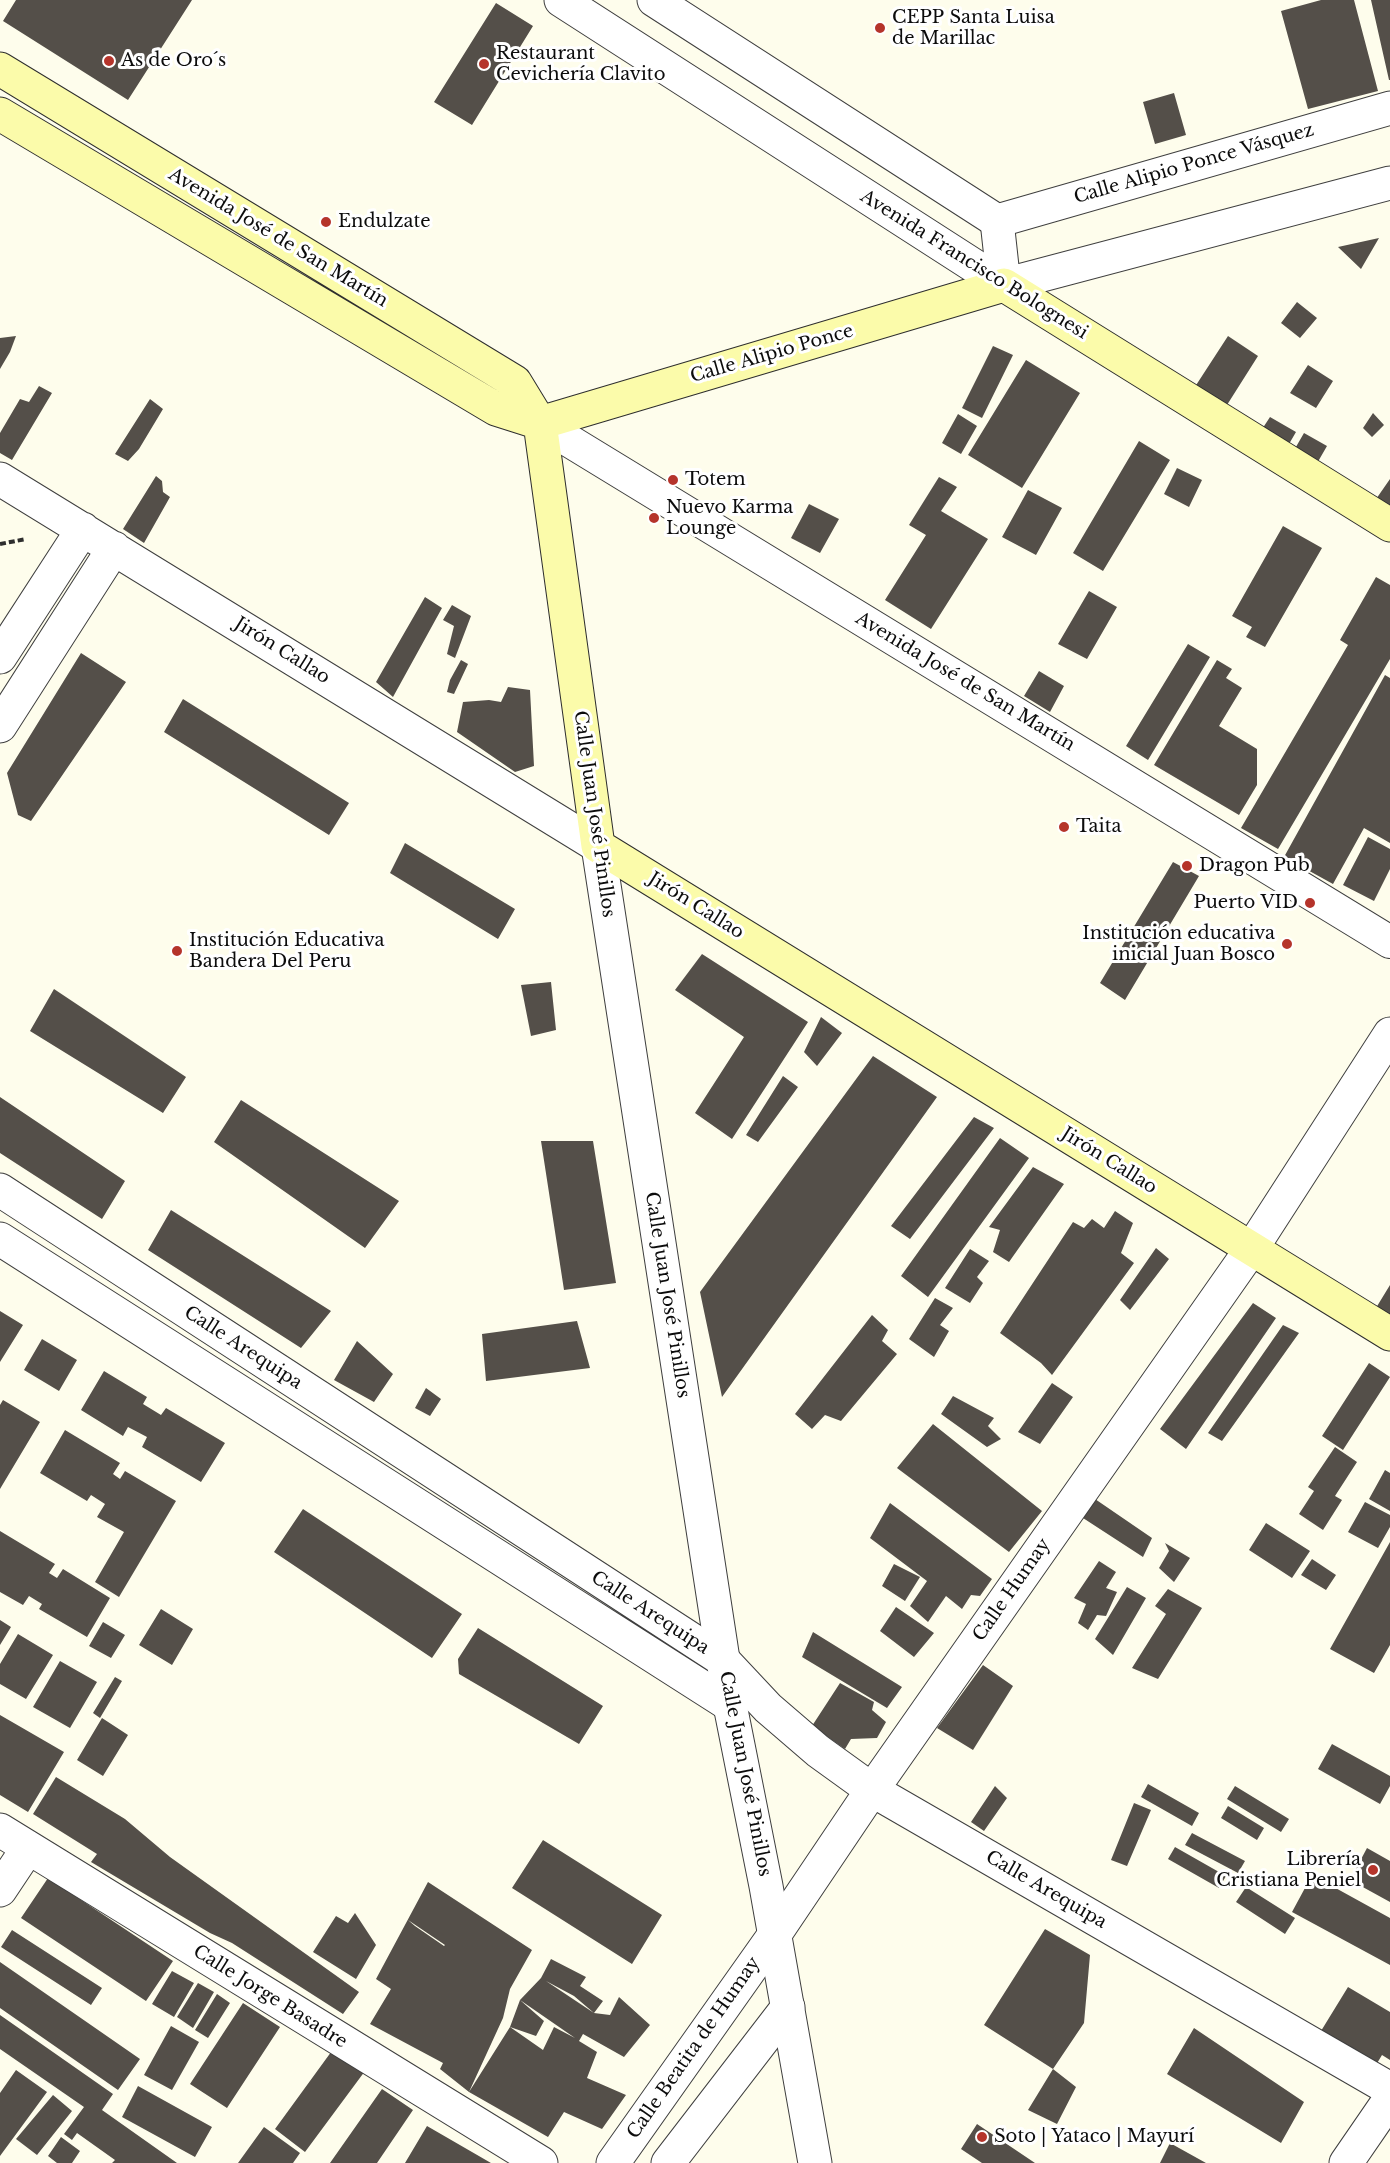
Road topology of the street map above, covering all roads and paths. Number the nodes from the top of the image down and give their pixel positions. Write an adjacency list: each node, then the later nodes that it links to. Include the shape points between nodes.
1 (561, 0): 7 (street, Avenida Francisco Bolognesi)
2 (654, 0): 4 (street)
3 (0, 69): 11 (main road, Avenida José de San Martín, via 514,382)
4 (793, 89): 7 (street); 9 (street)
5 (1390, 108): 9 (street, Calle Alipio Ponce Vásquez)
6 (0, 114): 11 (main road, Avenida José de San Martín, via 496,409)
7 (766, 132): 10 (street, Avenida Francisco Bolognesi)
8 (1390, 183): 10 (street)
9 (997, 221): 10 (street)
10 (1005, 285): 11 (main road, Calle Alipio Ponce); 13 (main road, Avenida Francisco Bolognesi)
11 (540, 423): 20 (main road, Calle Juan José Pinillos); 21 (street, Avenida José de San Martín)
12 (0, 479): 14 (street, Jirón Callao)
13 (1390, 525)
14 (83, 529): 17 (street, Jirón Callao); 18 (street)
15 (32, 538): 16 (path)
16 (0, 544)
17 (114, 548): 19 (street); 20 (street, Jirón Callao)
18 (0, 657)
19 (0, 726)
20 (598, 846): 25 (main road, Jirón Callao); 27 (street, Calle Juan José Pinillos)
21 (1390, 942)
22 (1390, 1035): 25 (street, Calle Humay)
23 (0, 1190): 27 (street, Calle Arequipa)
24 (0, 1239): 28 (street, Calle Arequipa)
25 (1252, 1248): 26 (main road, Jirón Callao); 29 (street, Calle Humay)
26 (1390, 1334)
27 (723, 1660): 28 (street, Calle Juan José Pinillos); 29 (street, Calle Arequipa, via 768,1708)
28 (730, 1705): 32 (street, Calle Juan José Pinillos)
29 (872, 1790): 32 (street, Calle Humay); 34 (street, Calle Arequipa)
30 (7, 1835): 31 (street); 36 (street, Calle Jorge Basadre)
31 (0, 1890)
32 (775, 1934): 33 (street, Calle Juan José Pinillos); 37 (street, Calle Beatita de Humay)
33 (788, 2007): 38 (street); 39 (street, Calle Juan José Pinillos)
34 (1390, 2089)
35 (1390, 2099): 40 (street)
36 (541, 2163)
37 (613, 2163)
38 (668, 2163)
39 (815, 2163)
40 (1346, 2163)

